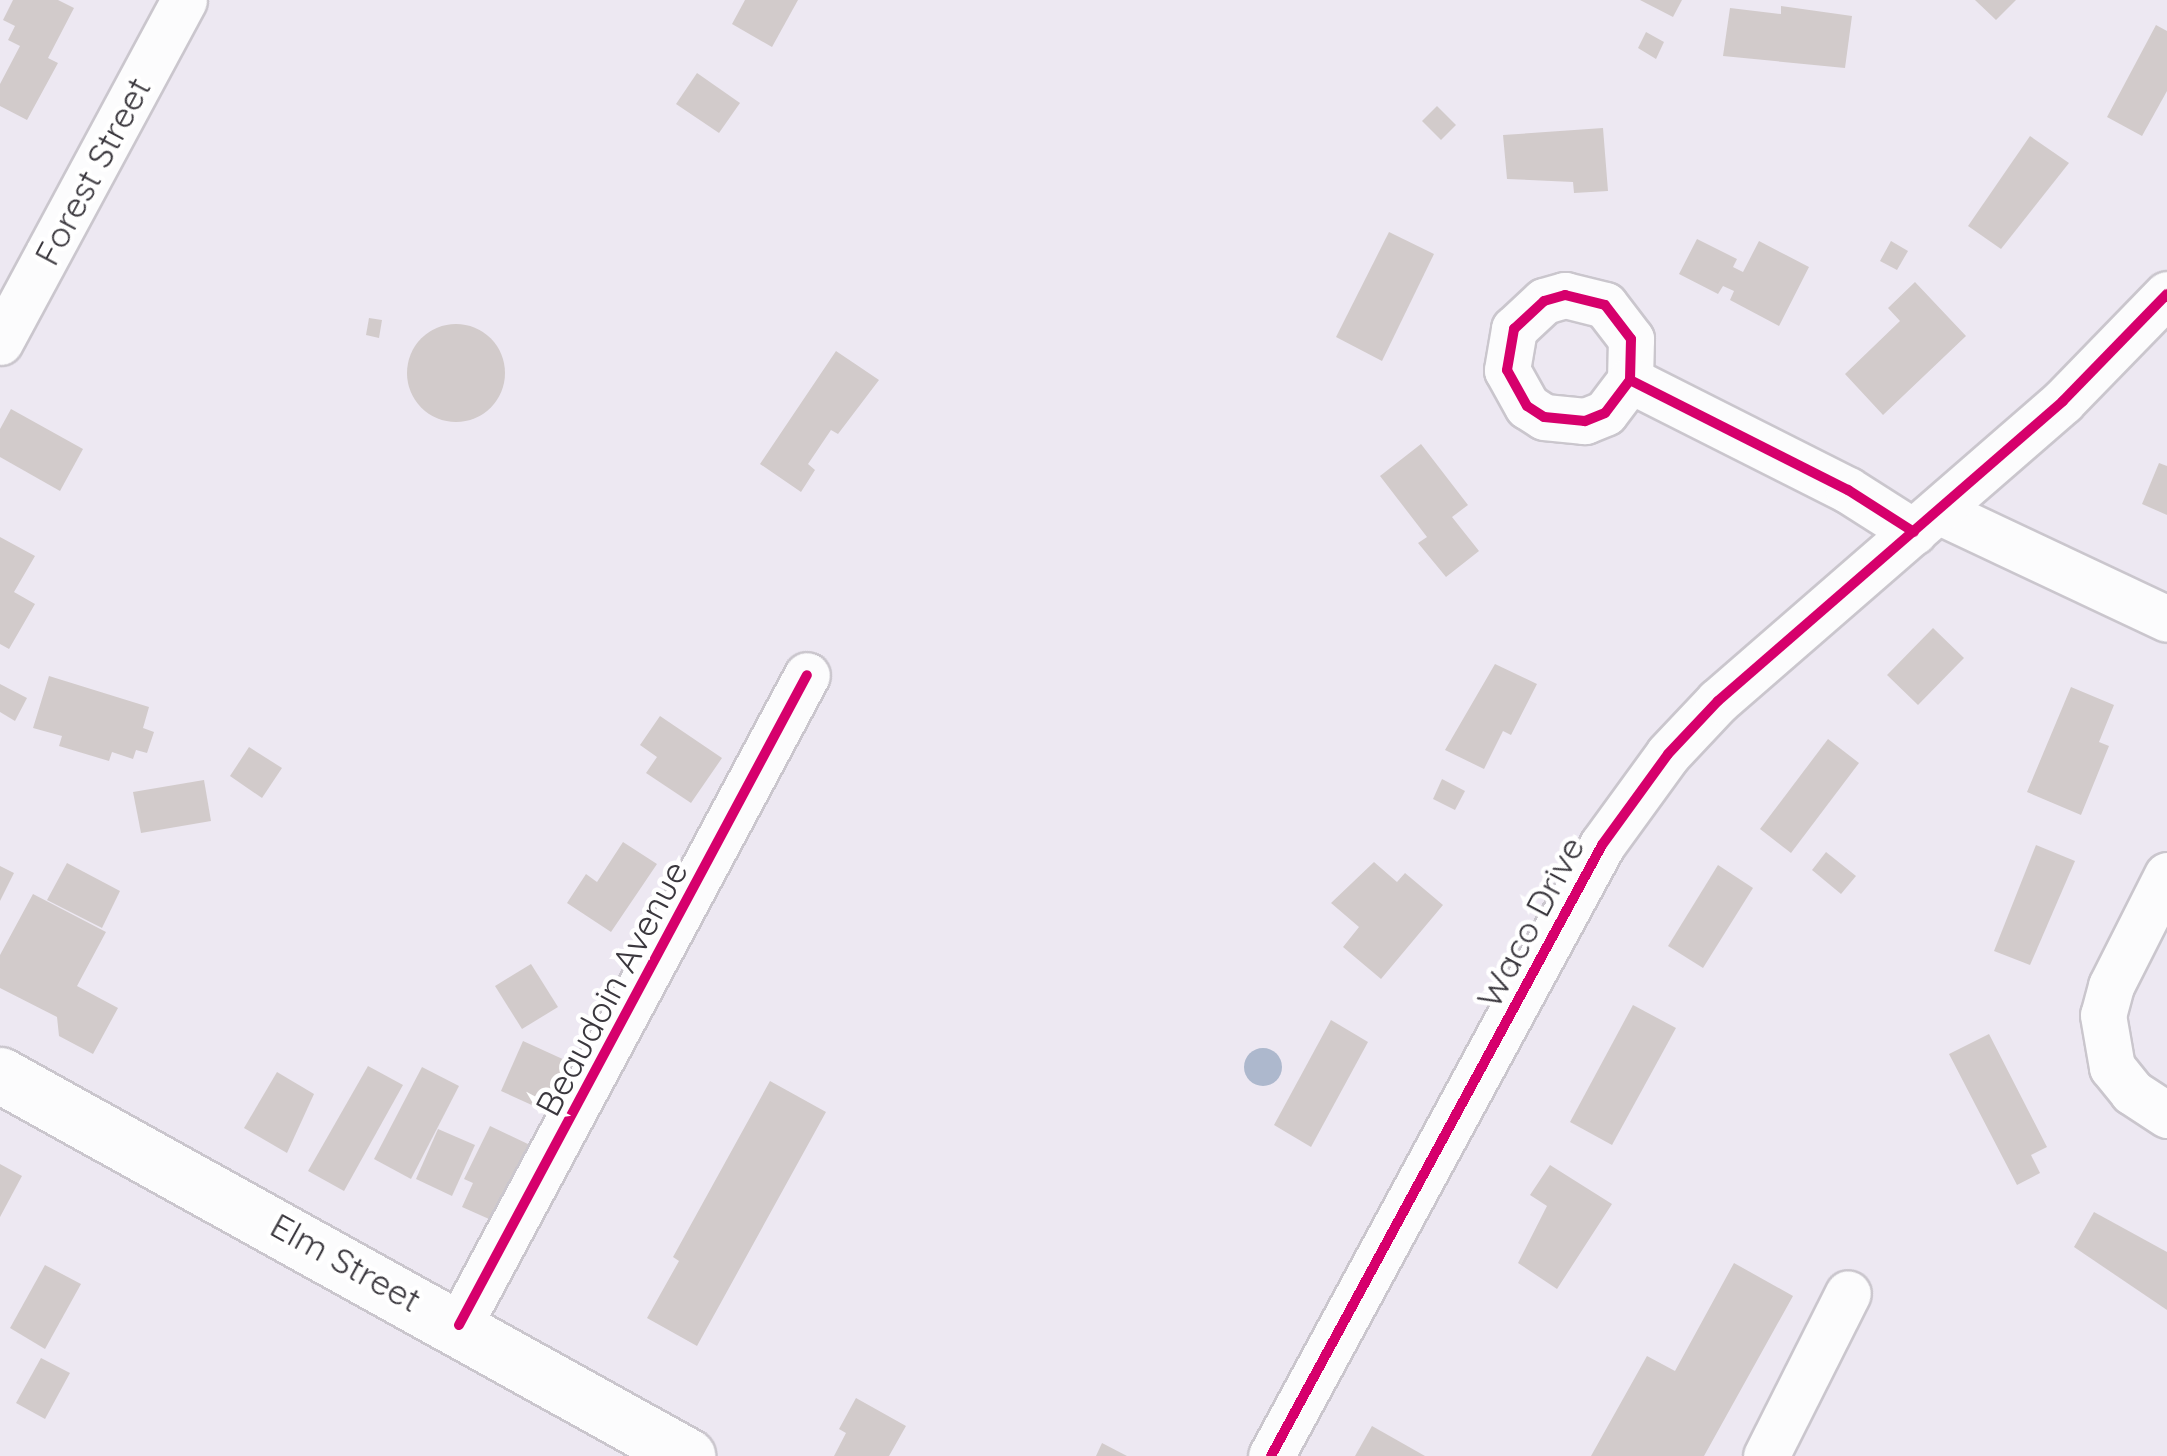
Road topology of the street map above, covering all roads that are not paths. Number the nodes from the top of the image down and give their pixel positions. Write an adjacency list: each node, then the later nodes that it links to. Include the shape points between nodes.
1 (184, 0): 3 (street, Forest Street)
2 (2167, 294): 5 (street, Waco Drive, via 2064,401)
3 (0, 342)
4 (1630, 380): 5 (street)
5 (1926, 522): 6 (street); 14 (street, Waco Drive, via 1718,701 1626,810)
6 (2167, 620)
7 (807, 675): 12 (street, Beaudoin Avenue)
8 (2167, 875): 10 (street, via 2111,986 2103,1033 2120,1078)
9 (0, 1074): 12 (main road, Elm Street)
10 (2167, 1116)
11 (1848, 1293): 15 (street)
12 (460, 1325): 13 (main road, Elm Street)
13 (687, 1456)
14 (1271, 1456)
15 (1766, 1456)

